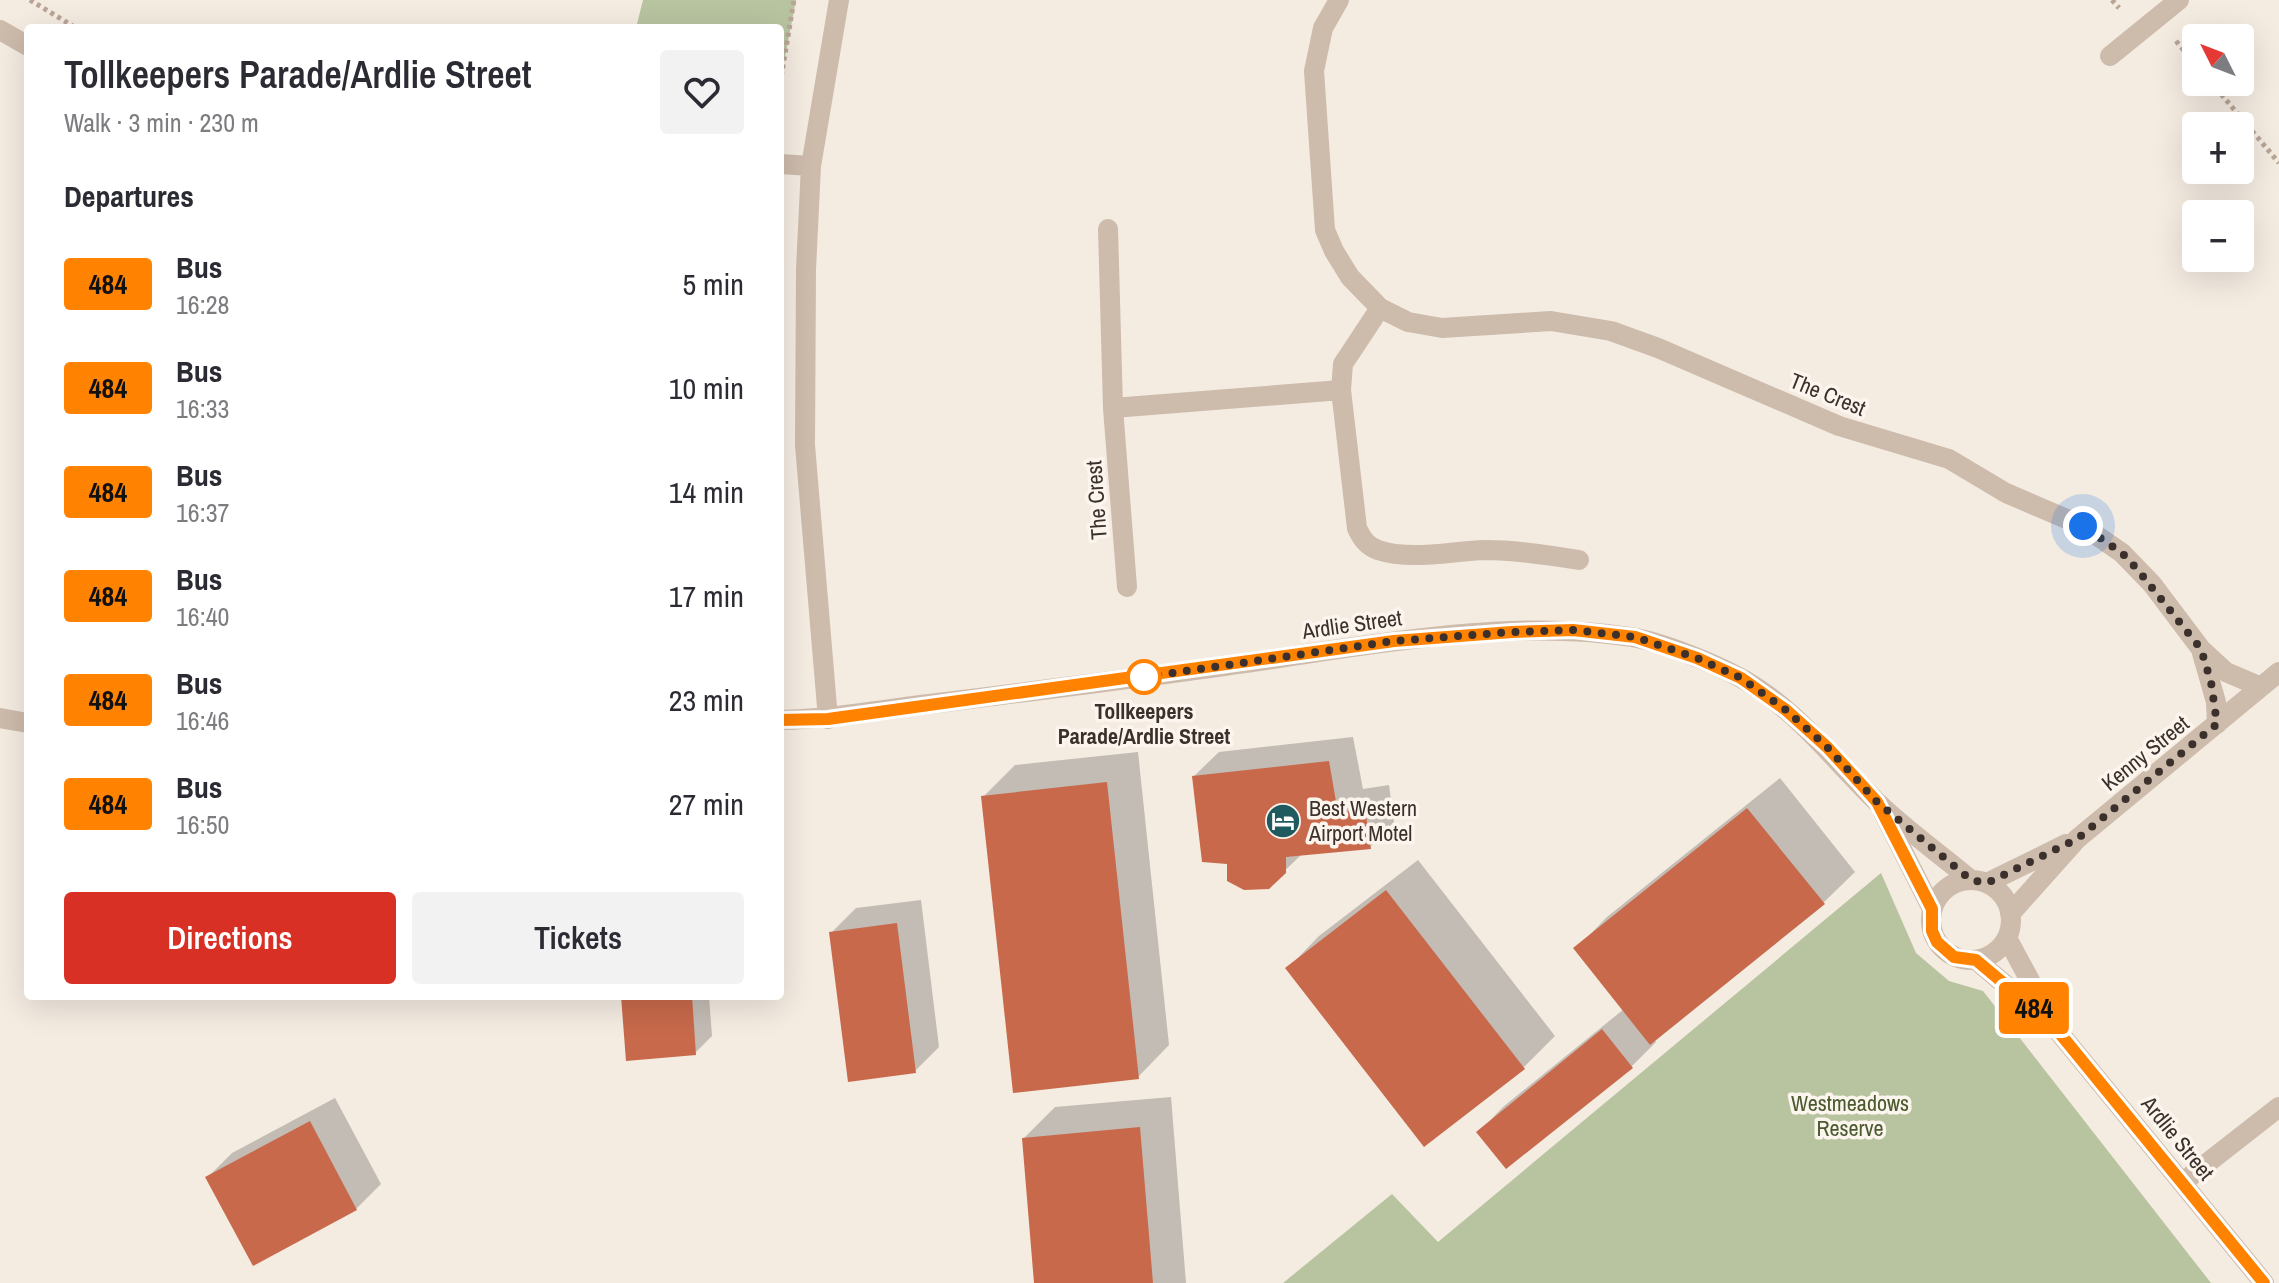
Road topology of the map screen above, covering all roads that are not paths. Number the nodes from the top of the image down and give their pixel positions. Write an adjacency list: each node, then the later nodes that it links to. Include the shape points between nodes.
1 (839, 0): 8 (street)
2 (1339, 0): 10 (street, The Crest, via 1323,28 1314,71 1325,230 1350,277)
3 (2179, 0): 6 (street)
4 (0, 30): 5 (street)
5 (24, 44)
6 (2110, 56)
7 (784, 164): 8 (street)
8 (811, 166): 19 (street, via 805,445)
9 (1108, 229): 12 (street, The Crest)
10 (1380, 308): 11 (street, via 1343,364); 15 (street, The Crest, via 1408,322 1442,328 1551,321 1611,331 1839,426 1949,459 2006,493 2083,526 2122,553)
11 (1341, 390): 12 (street); 13 (street, via 1357,528 1369,546 1407,554 1486,550)
12 (1113, 408): 14 (street, The Crest)
13 (1579, 560)
14 (1127, 587)
15 (2201, 649): 17 (street, The Crest, via 2226,672); 22 (street, The Crest)
16 (2279, 672): 17 (street, Kenny Street)
17 (2261, 687): 22 (street, Kenny Street)
18 (0, 718): 21 (street)
19 (828, 719): 20 (street, Ardlie Street); 23 (street, Ardlie Street, via 1394,641 1573,630 1635,637 1741,678 1817,738)
20 (784, 720)
21 (24, 722)
22 (2217, 724): 24 (street, Kenny Street)
23 (1877, 802): 25 (street, Ardlie Street); 26 (street, Ardlie Street)
24 (2077, 839): 25 (street, Kenny Street); 27 (street, Kenny Street)
25 (1979, 882): 26 (street, via 1947,888); 27 (street, via 2007,901)
26 (1932, 909): 29 (street, via 1937,942 1954,957)
27 (2010, 914): 28 (street)
28 (2007, 938): 29 (street, via 1988,957); 30 (street, Ardlie Street)
29 (1976, 960): 30 (street, Ardlie Street)
30 (2053, 1025): 32 (street, Ardlie Street)
31 (2279, 1107): 32 (street)
32 (2183, 1182): 33 (street, Ardlie Street)
33 (2264, 1283)

